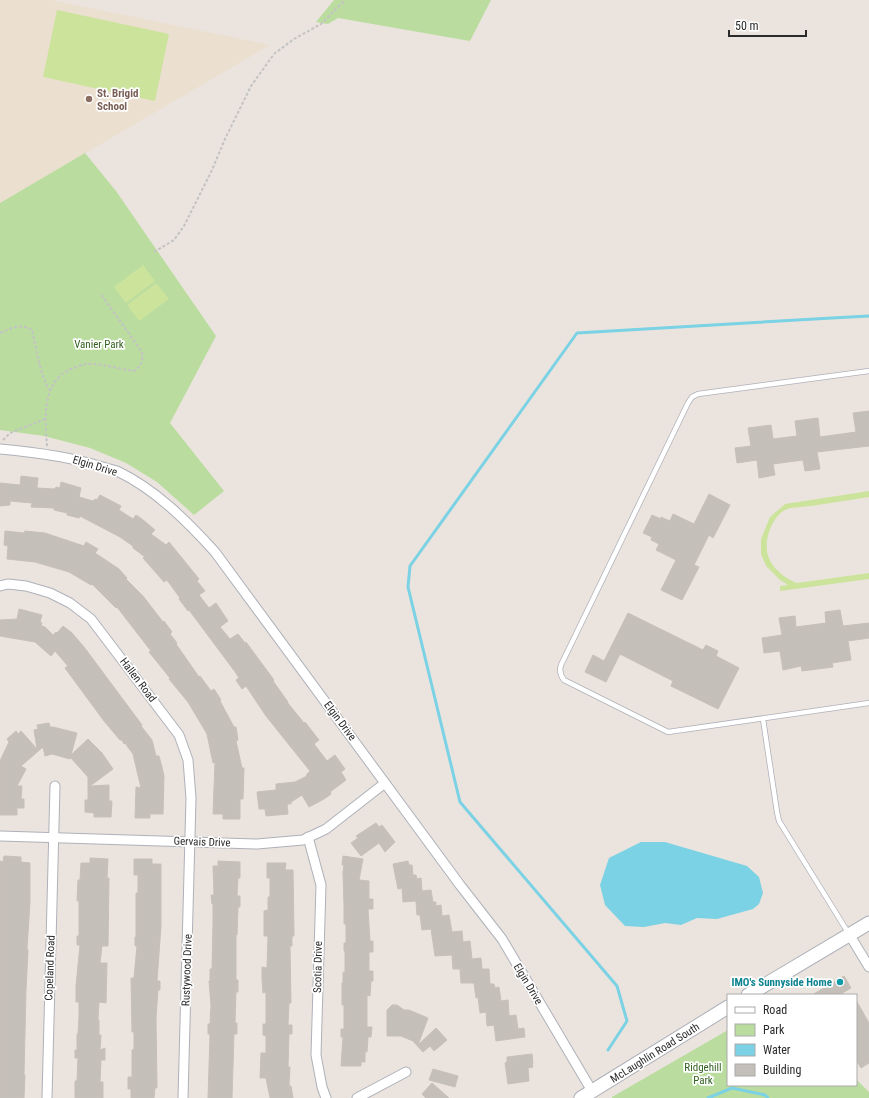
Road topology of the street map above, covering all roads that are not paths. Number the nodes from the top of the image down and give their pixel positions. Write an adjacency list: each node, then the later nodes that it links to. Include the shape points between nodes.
1 (869, 371): 5 (lane, via 698,394 692,397 561,665 561,676 564,680 668,732)
2 (0, 449): 6 (street, Elgin Drive, via 81,460 116,471 155,494 194,530 219,559)
3 (0, 586): 11 (street, Hallen Road, via 26,586 50,592 70,602 91,619 179,735 188,760 191,798)
4 (869, 703): 5 (lane)
5 (763, 719): 13 (lane, via 779,821)
6 (385, 783): 9 (street, Gervais Drive, via 326,829); 18 (street, Elgin Drive, via 502,939)
7 (55, 786): 10 (street, Copeland Road)
8 (0, 836): 10 (street, Gervais Drive)
9 (308, 837): 11 (street, Gervais Drive, via 303,840 257,844); 21 (street, Scotia Drive, via 321,885 316,1054)
10 (54, 838): 11 (street, Gervais Drive); 19 (street, Copeland Road)
11 (190, 842): 20 (street, Rustywood Drive)
12 (869, 923): 13 (main road)
13 (849, 934): 14 (street); 15 (main road)
14 (869, 968)
15 (750, 994)
16 (727, 1008): 18 (main road, McLaughlin Road South)
17 (406, 1072): 22 (street)
18 (590, 1096)
19 (47, 1098)
20 (183, 1098)
21 (326, 1098)
22 (357, 1098)

